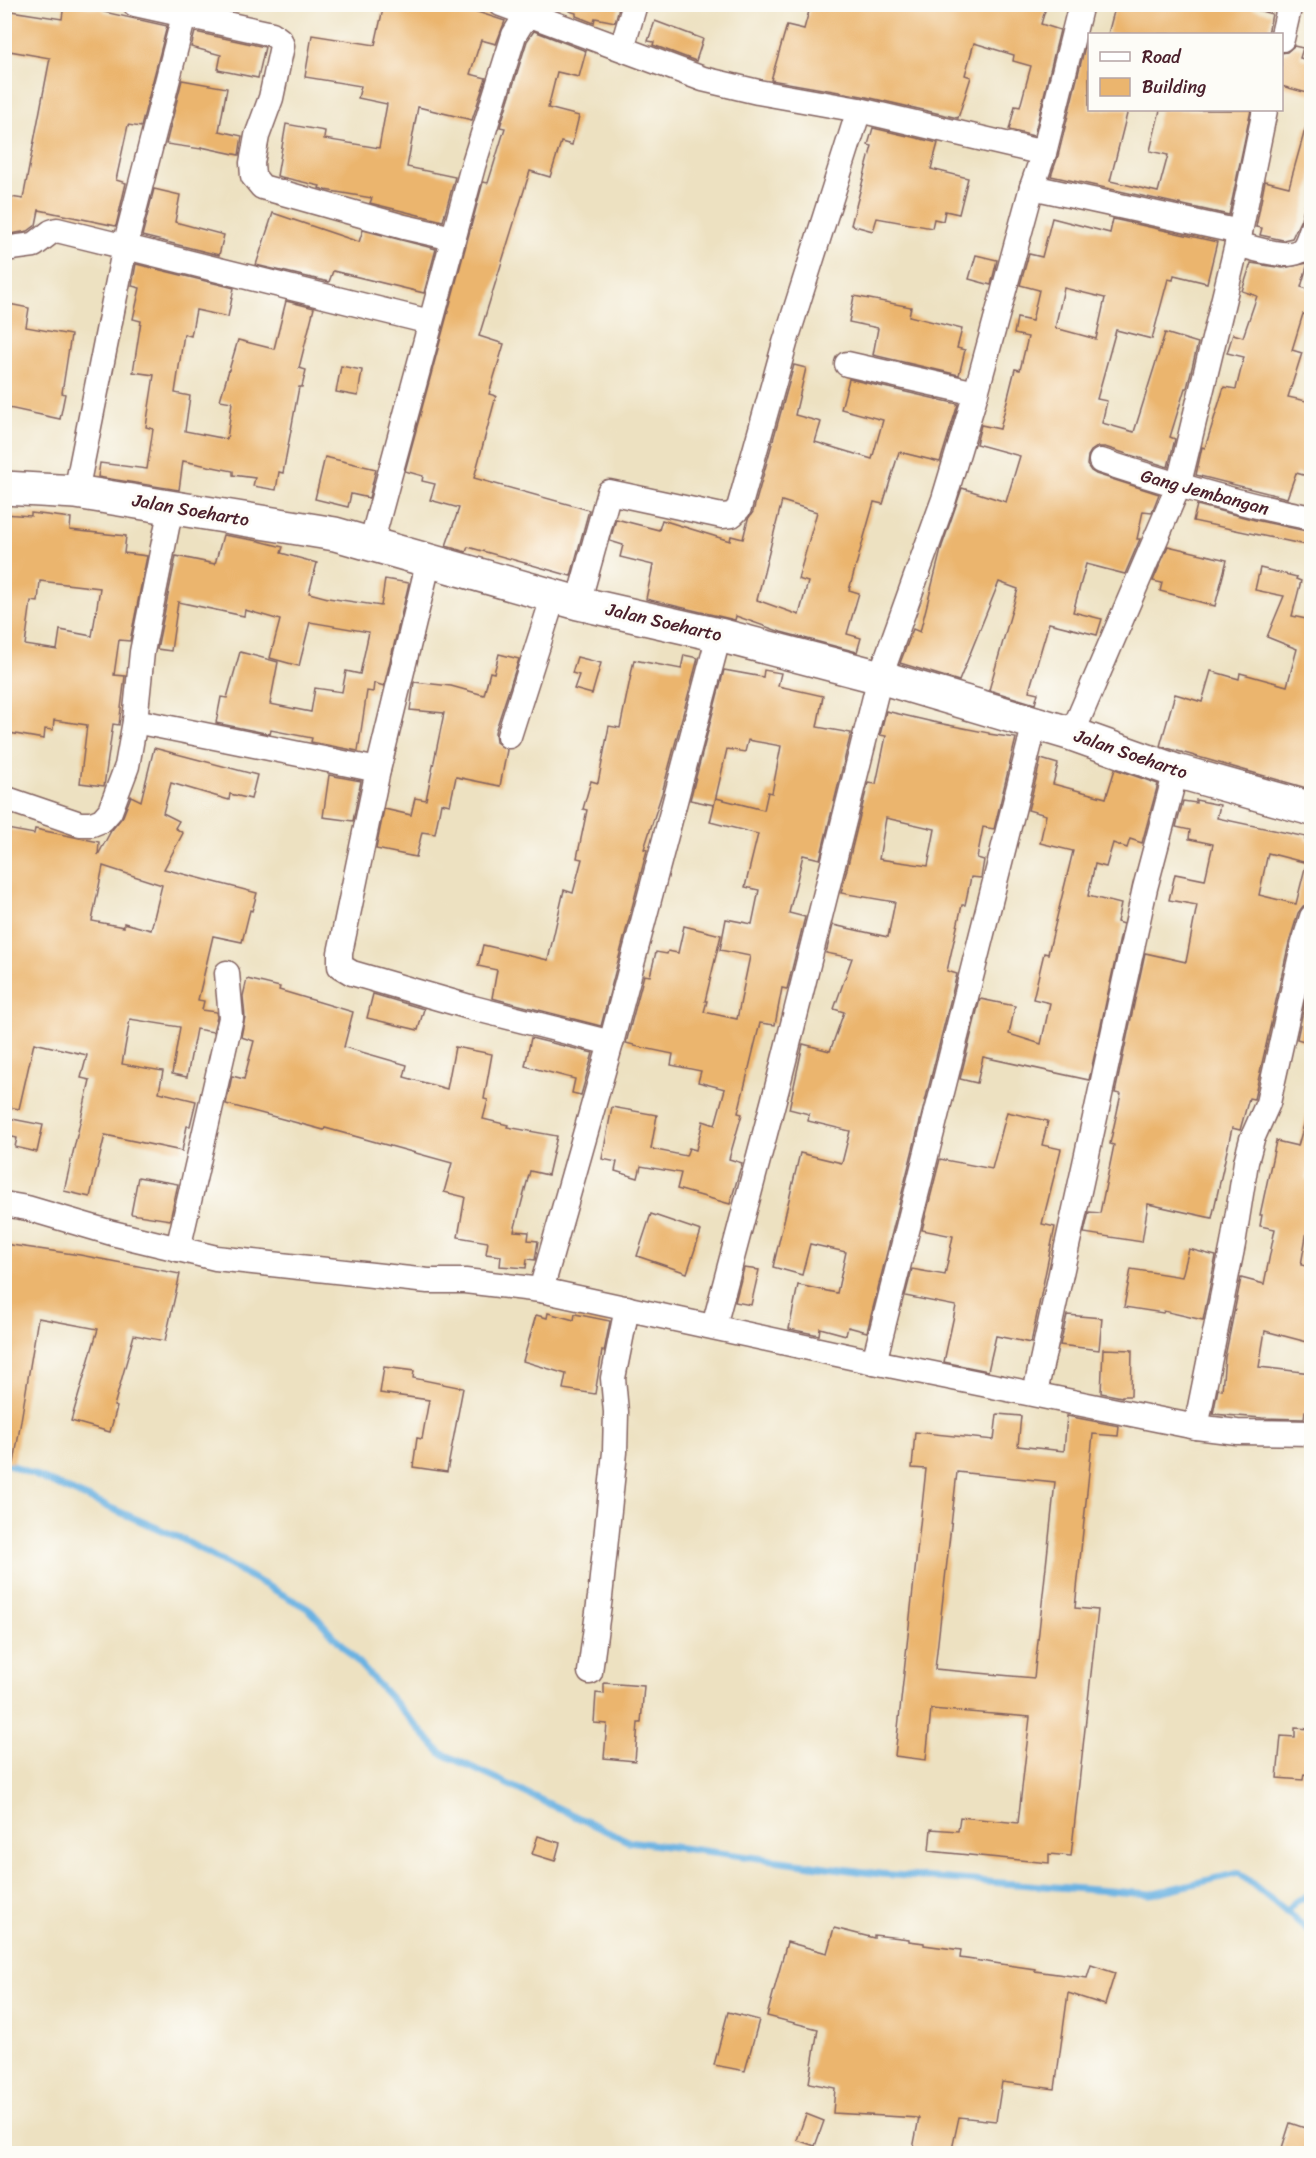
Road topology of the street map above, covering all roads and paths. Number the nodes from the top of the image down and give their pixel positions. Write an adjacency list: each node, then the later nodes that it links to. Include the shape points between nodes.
1 (135, 4): 6 (street)
2 (501, 4): 7 (street)
3 (635, 4): 9 (street)
4 (1081, 4): 12 (street)
5 (1290, 4): 8 (street)
6 (186, 10): 15 (street, via 272,34 280,40 271,98 256,136 252,163 253,176 262,187); 17 (street)
7 (533, 15): 9 (street); 15 (street, via 522,22 514,35)
8 (1283, 33)
9 (622, 48): 10 (street, via 703,79)
10 (859, 110): 12 (street); 30 (street, via 785,343 739,508 732,515 722,516 609,492)
11 (1265, 111): 16 (street)
12 (1044, 153): 13 (street)
13 (1032, 187): 16 (street); 21 (street)
14 (1311, 228): 16 (street, via 1305,247 1296,254 1284,255)
15 (453, 238): 19 (street)
16 (1238, 238): 23 (street)
17 (126, 246): 18 (street, via 57,230 34,245); 19 (street); 25 (street)
18 (4, 249)
19 (430, 322): 28 (street)
20 (848, 363): 21 (street)
21 (976, 393): 32 (street, via 944,499)
22 (1101, 461): 23 (street, Gang Jembangan)
23 (1178, 487): 27 (street, Gang Jembangan); 35 (street)
24 (4, 488): 25 (street, Jalan Soeharto)
25 (76, 492): 26 (street, Jalan Soeharto)
26 (171, 507): 28 (street, Jalan Soeharto, via 335,534); 33 (street, via 142,652)
27 (1311, 518)
28 (371, 544): 29 (street, Jalan Soeharto)
29 (429, 560): 30 (street, Jalan Soeharto); 37 (street)
30 (566, 599): 31 (street, Jalan Soeharto); 36 (street)
31 (718, 635): 32 (street, Jalan Soeharto); 43 (street)
32 (880, 677): 34 (street, Jalan Soeharto); 48 (street)
33 (135, 721): 37 (street); 39 (street, via 127,766 110,811 102,820 80,824)
34 (1035, 723): 35 (street, Jalan Soeharto); 49 (street)
35 (1072, 734): 38 (street, Jalan Soeharto)
36 (509, 736)
37 (378, 770): 43 (street, via 340,966 352,973 473,1008)
38 (1176, 771): 40 (street, Jalan Soeharto); 50 (street, via 1145,888)
39 (6, 805)
40 (1311, 807)
41 (1311, 917): 51 (street, via 1268,1103 1246,1162)
42 (227, 973): 45 (street, via 231,1018)
43 (611, 1043): 46 (street)
44 (4, 1204): 45 (street)
45 (178, 1249): 46 (street, via 216,1258)
46 (541, 1290): 47 (street)
47 (627, 1308): 48 (street); 53 (street, via 613,1377 615,1452)
48 (714, 1326): 49 (street)
49 (874, 1362): 50 (street)
50 (1035, 1393): 51 (street)
51 (1196, 1427): 52 (street, via 1237,1432)
52 (1311, 1432)
53 (590, 1672)

